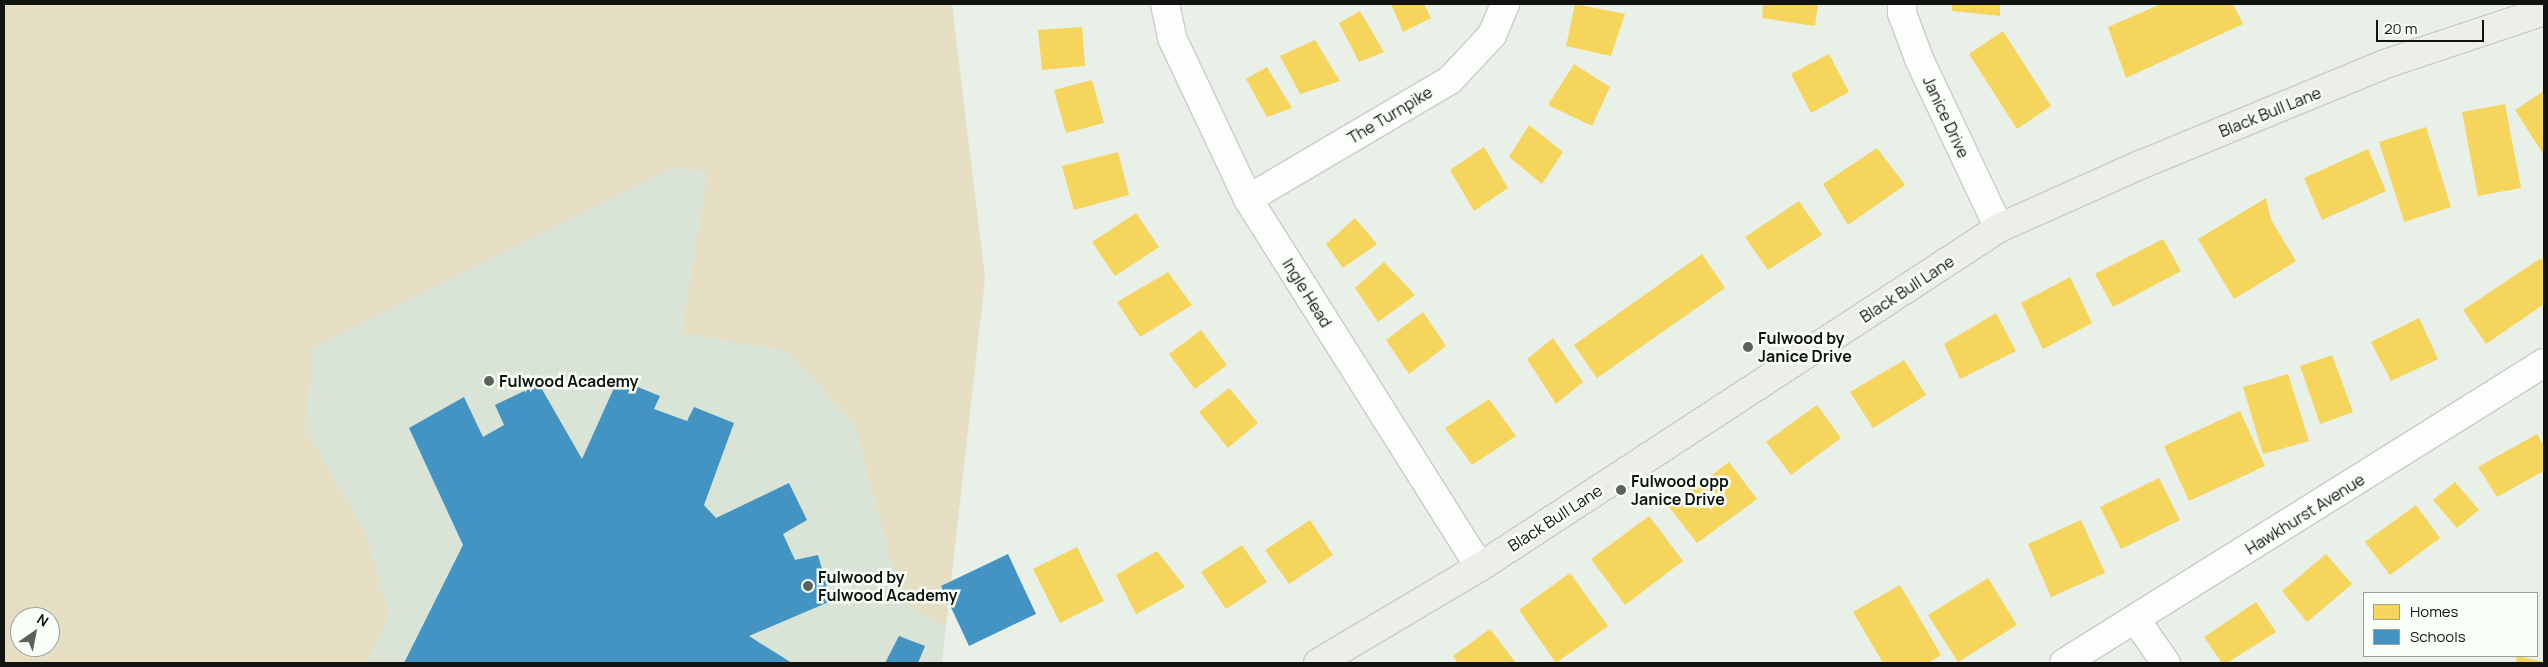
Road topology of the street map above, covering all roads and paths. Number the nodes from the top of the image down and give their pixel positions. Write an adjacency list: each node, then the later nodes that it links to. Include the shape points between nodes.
1 (1166, 4): 5 (street, Ingle Head, via 1172,38)
2 (1505, 4): 5 (street, The Turnpike, via 1492,35 1450,80)
3 (1902, 4): 6 (street, Janice Drive, via 1902,13 1919,59)
4 (2544, 11): 6 (street, Black Bull Lane, via 2385,64 2140,165)
5 (1248, 199): 8 (street, Ingle Head)
6 (1999, 228): 8 (street, Black Bull Lane)
7 (2544, 363): 9 (street, Hawkhurst Avenue)
8 (1480, 567): 10 (street, Black Bull Lane)
9 (2136, 620): 11 (street, Hawkhurst Avenue); 12 (street)
10 (1318, 663)
11 (2064, 663)
12 (2166, 663)

